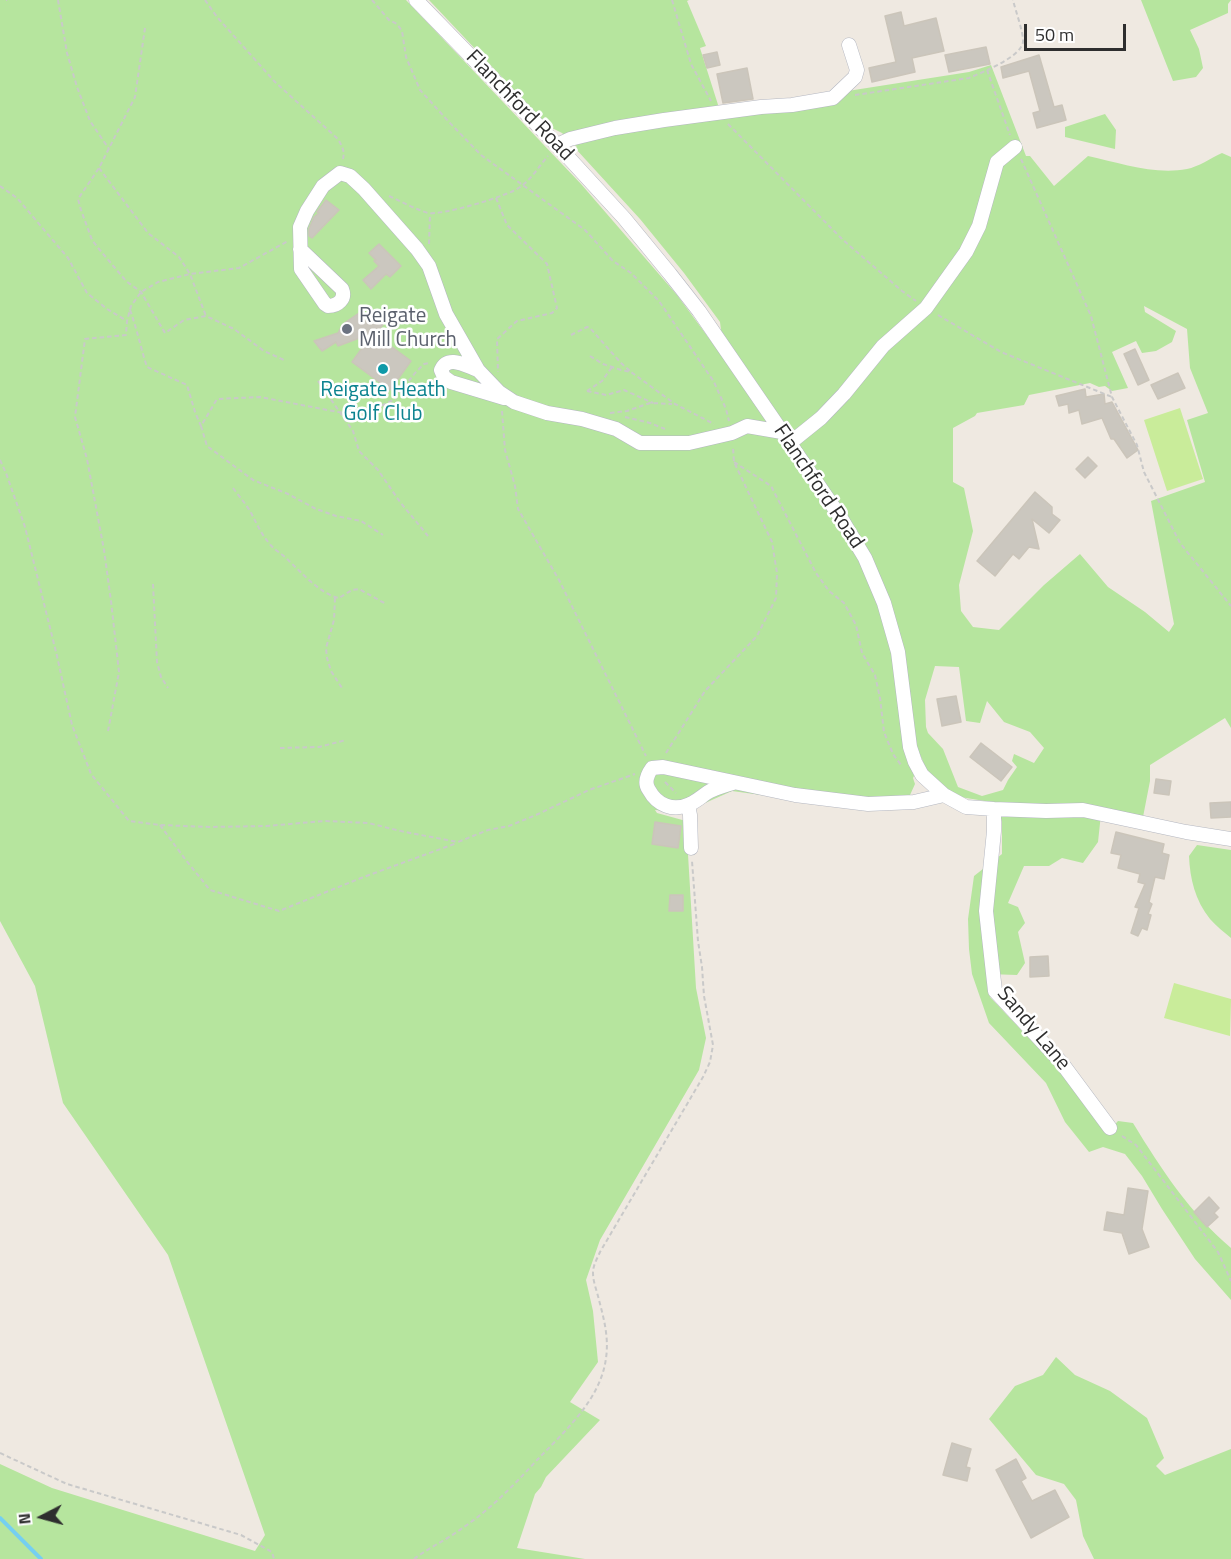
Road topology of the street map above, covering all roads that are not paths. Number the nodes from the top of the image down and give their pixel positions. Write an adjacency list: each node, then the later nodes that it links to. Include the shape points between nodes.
1 (416, 0): 3 (street, Flanchford Road)
2 (849, 45): 3 (street, via 857,70 833,98 615,128)
3 (557, 145): 8 (street, Flanchford Road, via 670,274)
4 (1016, 147): 10 (street, via 997,162 979,226 966,252 926,308 884,346 821,418)
5 (299, 243): 6 (street, via 300,227 323,186 340,174 350,176 429,266 446,314)
6 (478, 370): 7 (street); 7 (street, via 453,361 442,366 447,380)
7 (500, 395): 9 (street, via 548,413 616,429 640,443 688,443)
8 (760, 402): 9 (street); 10 (street, Flanchford Road)
9 (747, 426): 10 (street)
10 (786, 438): 12 (street, Flanchford Road, via 865,558 884,603 897,652 910,747 922,775)
11 (733, 783): 12 (street, via 868,804 914,802); 13 (street, via 708,792); 13 (street, via 670,768 654,768 648,773 646,786 658,802 669,807)
12 (944, 795): 14 (street, Flanchford Road, via 966,807)
13 (688, 806): 16 (street)
14 (994, 809): 15 (street, Flanchford Road, via 1083,810); 17 (street, Sandy Lane, via 986,911 994,991 1061,1062)
15 (1231, 838)
16 (691, 848)
17 (1110, 1128)

